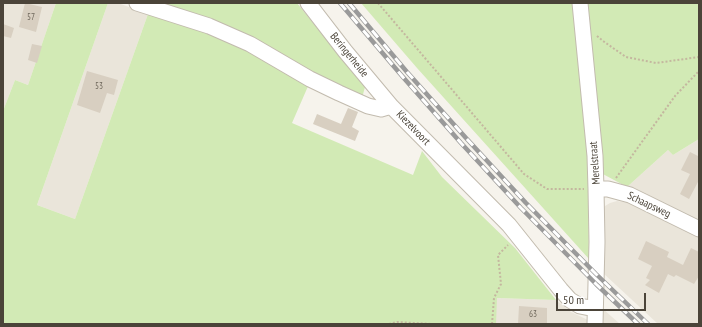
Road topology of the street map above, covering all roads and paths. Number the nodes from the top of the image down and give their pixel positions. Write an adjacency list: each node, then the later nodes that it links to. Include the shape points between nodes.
1 (137, 3): 8 (street, Kiezelvoort, via 209,26 250,44 310,79 368,106)
2 (308, 3): 8 (street, Beringerheide, via 344,51)
3 (378, 3): 9 (path, via 524,174 547,188)
4 (580, 3): 5 (street, Merelstraat)
5 (582, 21): 6 (path, via 603,41 626,57 656,63); 9 (street, Merelstraat, via 595,156)
6 (699, 57)
7 (699, 71): 9 (path, via 675,96)
8 (391, 106): 11 (street, Kiezelvoort)
9 (602, 189): 10 (street, Schaapsweg, via 630,195); 12 (street, Merelstraat)
10 (699, 229)
11 (518, 236): 12 (street, Kiezelvoort, via 570,300 580,306); 15 (path, via 498,255 501,284 494,298)
12 (596, 308): 16 (street, Merelstraat)
13 (389, 324): 14 (path)
14 (432, 324)
15 (492, 324)
16 (595, 324)

